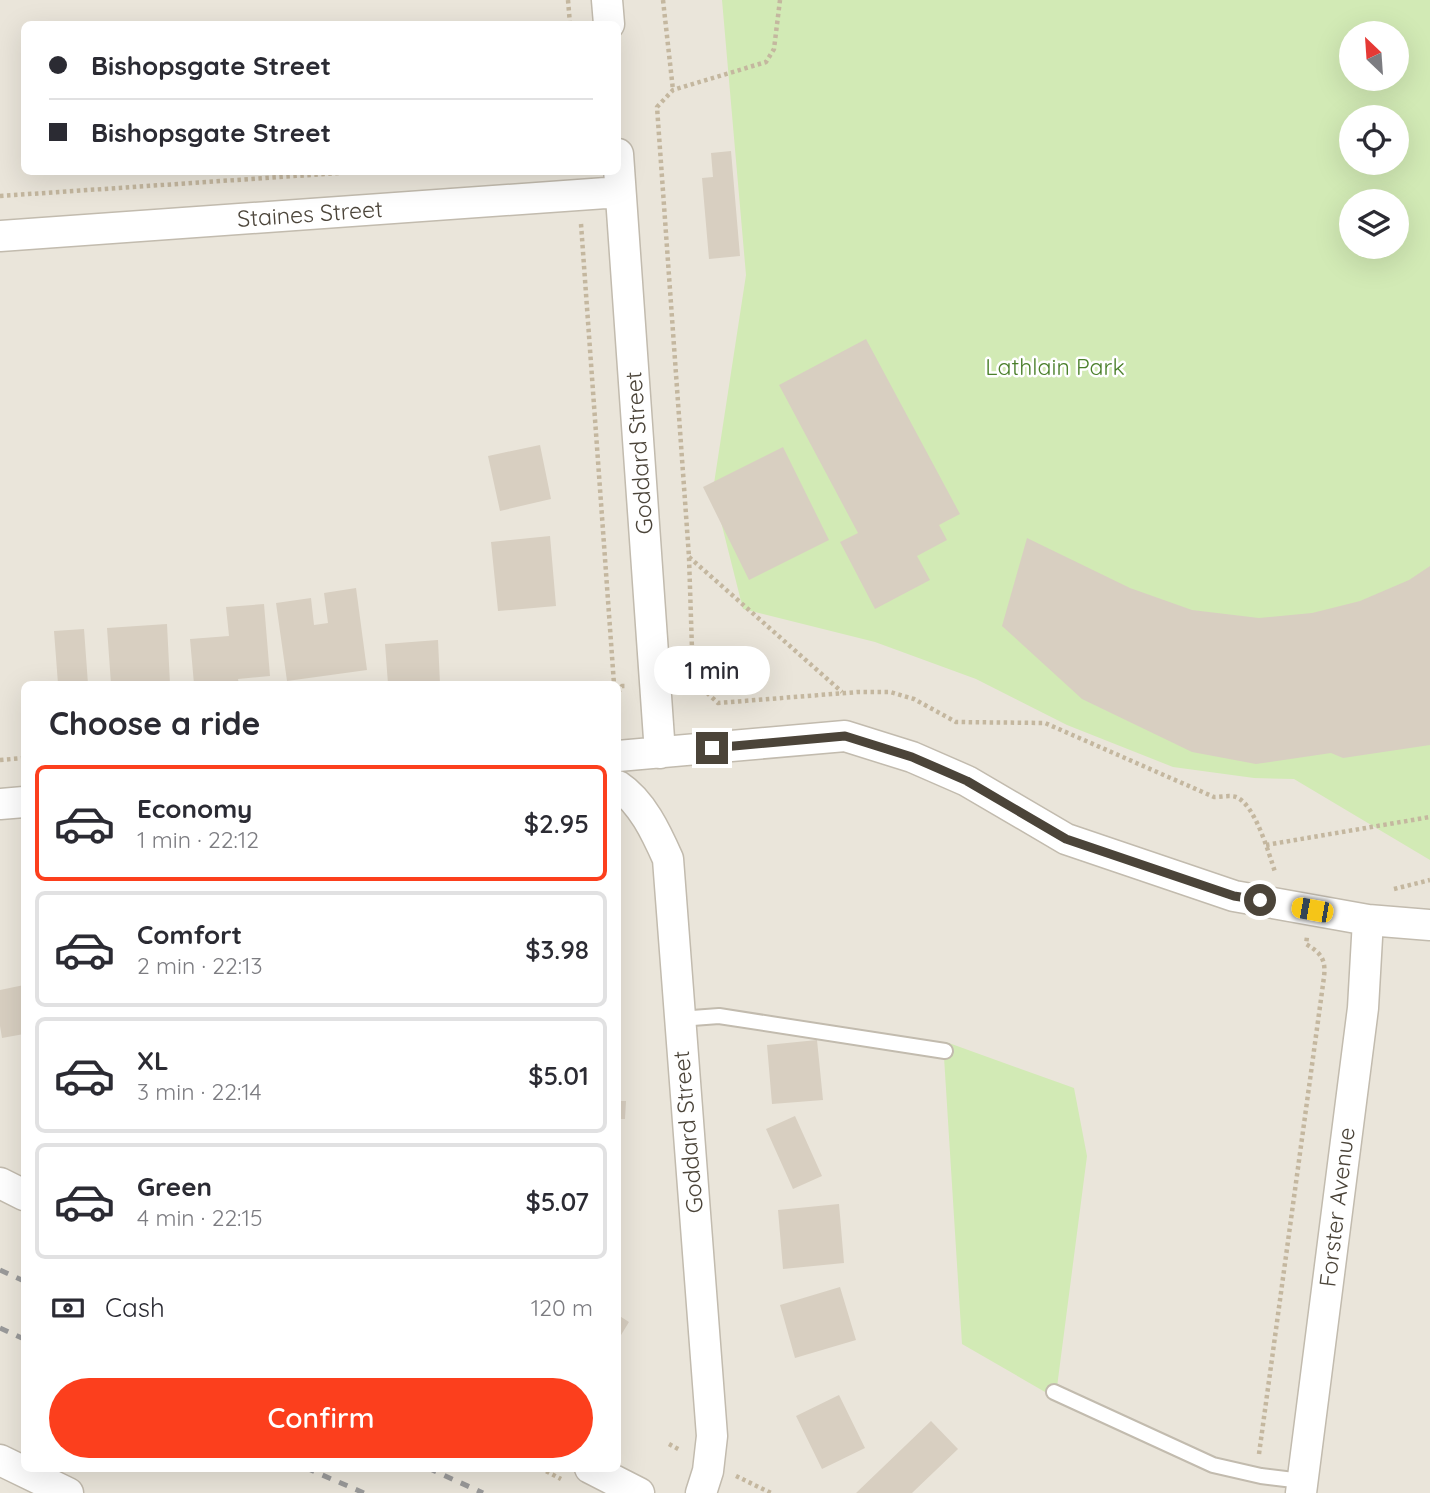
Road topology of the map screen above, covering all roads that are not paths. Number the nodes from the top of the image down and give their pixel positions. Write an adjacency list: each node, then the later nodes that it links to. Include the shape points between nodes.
1 (607, 0): 2 (street)
2 (609, 21)
3 (619, 175): 4 (street, Goddard Street)
4 (620, 192): 5 (street, Staines Street); 6 (street, Goddard Street)
5 (0, 236)
6 (660, 753): 7 (street); 11 (street, via 845,736 967,781 1066,839 1234,896)
7 (621, 756)
8 (621, 788): 13 (street, Goddard Street, via 654,828 668,859)
9 (21, 802): 10 (street)
10 (0, 804)
11 (1368, 920): 12 (street); 22 (street, Forster Avenue, via 1363,1008)
12 (1430, 925)
13 (679, 1019): 14 (lane, via 719,1016); 25 (street, Goddard Street, via 712,1436)
14 (945, 1051)
15 (0, 1183): 16 (street)
16 (21, 1194)
17 (1054, 1392): 22 (lane, via 1213,1465)
18 (0, 1460): 19 (street)
19 (21, 1470)
20 (25, 1472): 23 (street)
21 (598, 1472): 24 (street)
22 (1301, 1487)
23 (68, 1493)
24 (639, 1493)
25 (701, 1493)

